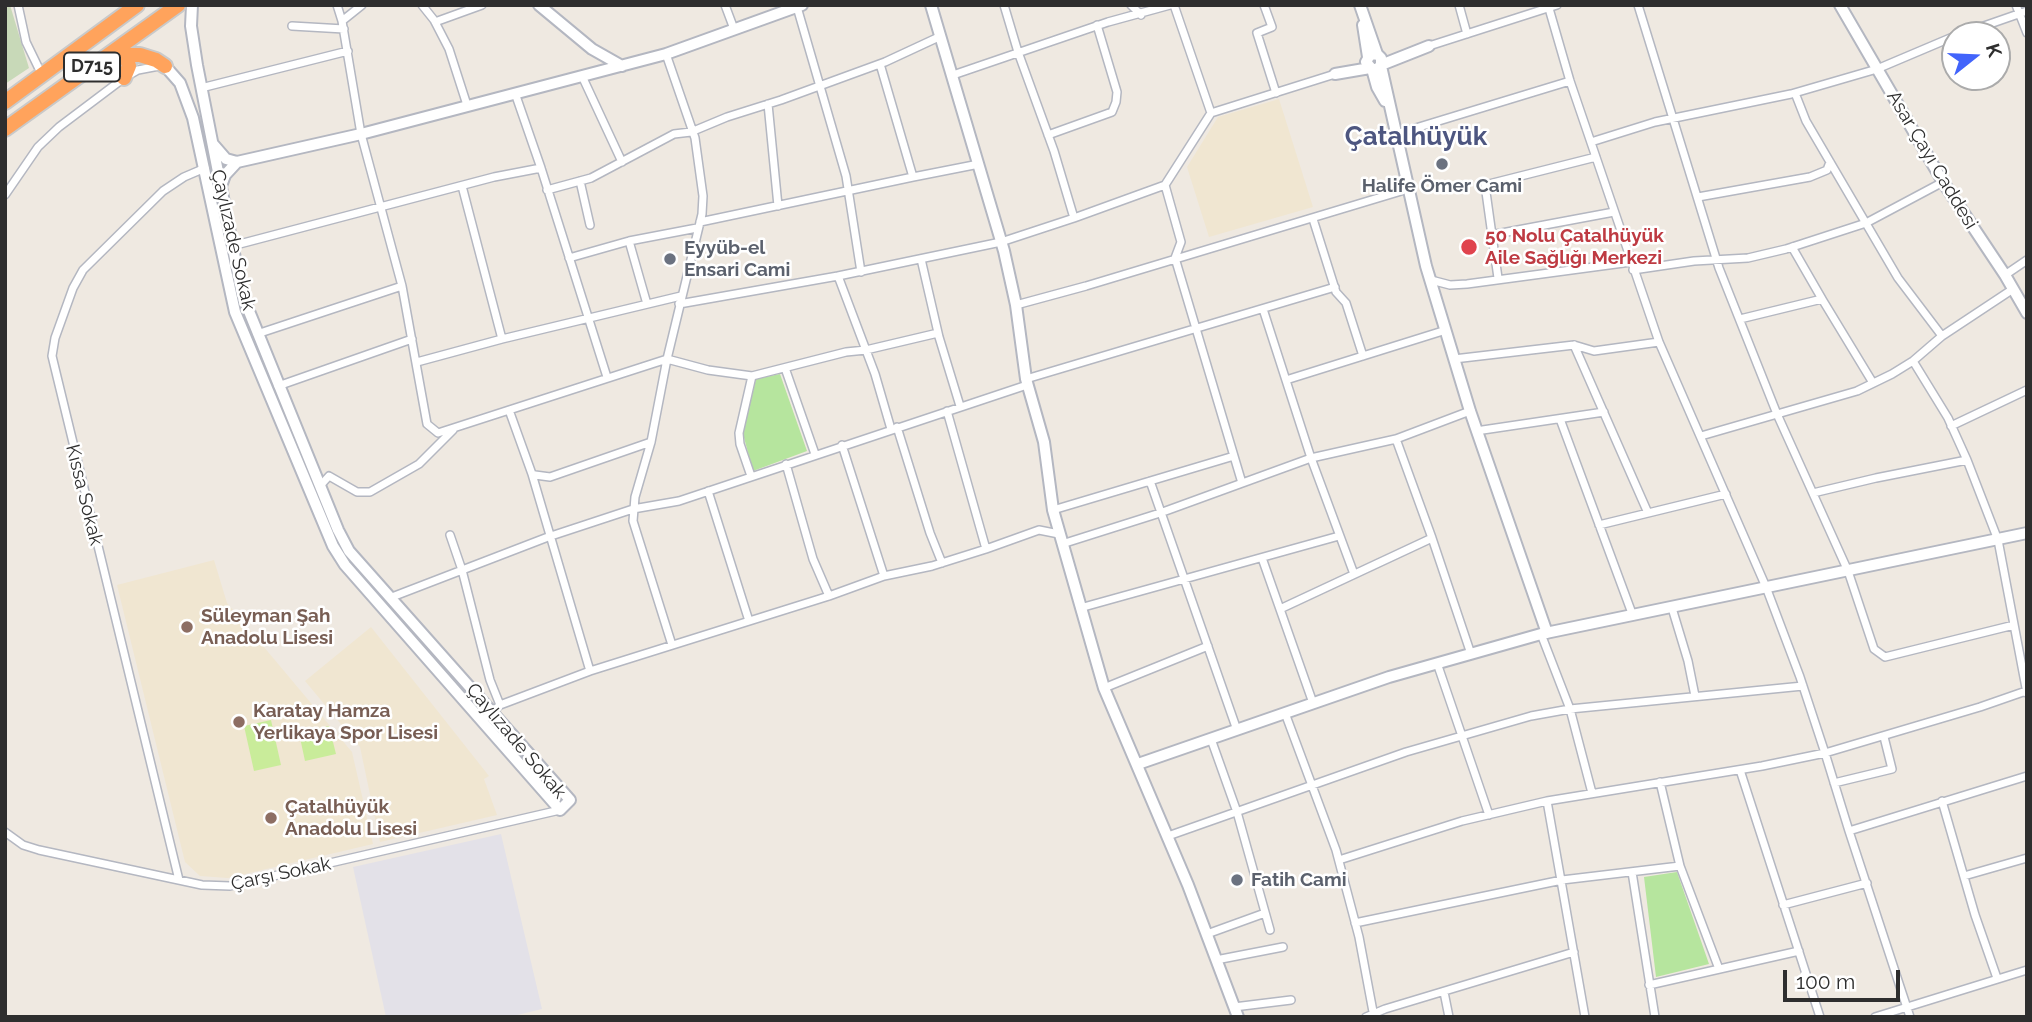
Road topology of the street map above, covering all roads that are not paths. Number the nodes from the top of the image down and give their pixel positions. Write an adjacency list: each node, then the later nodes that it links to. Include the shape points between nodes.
1 (18, 5): 46 (street, via 26,42)
2 (137, 5): 46 (highway, D715)
3 (178, 5): 39 (highway, D715)
4 (192, 5): 52 (street, Çaylızade Sokak)
5 (337, 5): 24 (street)
6 (362, 5): 24 (street)
7 (422, 5): 26 (street)
8 (482, 5): 26 (street)
9 (539, 5): 43 (street, via 592,49)
10 (726, 5): 30 (street)
11 (931, 5): 33 (street)
12 (1004, 5): 37 (street)
13 (1131, 5): 23 (street)
14 (1172, 5): 23 (street); 59 (street)
15 (1264, 5): 54 (street, via 1272,27 1257,33)
16 (1459, 5): 32 (street)
17 (1639, 5): 60 (street)
18 (1840, 5): 44 (street, Asar Çayı Caddesi)
19 (799, 6): 30 (street); 51 (street)
20 (1552, 6): 32 (street); 50 (street)
21 (1362, 10): 40 (street)
22 (2021, 10): 25 (street); 31 (street)
23 (1140, 15): 27 (street)
24 (342, 20): 29 (street)
25 (1994, 21)
26 (435, 22): 58 (street)
27 (1097, 25): 37 (street); 65 (street, via 1117,92 1112,113)
28 (292, 26): 29 (street)
29 (344, 29): 36 (street)
30 (734, 29): 38 (street)
31 (2027, 33)
32 (1467, 34): 35 (street)
33 (941, 36): 41 (street); 47 (street)
34 (1941, 43): 44 (street)
35 (1429, 46): 40 (street)
36 (348, 51): 52 (street); 63 (street)
37 (1018, 52): 47 (street); 65 (street)
38 (666, 54): 43 (street); 62 (street)
39 (113, 56): 42 (highway, via 140,54); 49 (highway, via 127,60); 61 (highway, D715)
40 (1374, 62): 45 (street); 64 (street, via 1377,87 1389,107)
41 (880, 64): 51 (street); 75 (street)
42 (165, 66): 49 (street, via 138,70); 73 (street, Çaylızade Sokak, via 185,93)
43 (622, 66): 48 (street)
44 (1877, 69): 55 (street); 77 (street, Asar Çayı Caddesi)
45 (1335, 74): 54 (street)
46 (42, 75): 56 (highway, D715)
47 (953, 75): 72 (street)
48 (582, 76): 53 (street); 70 (street)
49 (124, 78): 84 (street, via 38,146)
50 (1570, 81): 64 (street); 67 (street)
51 (821, 85): 57 (street); 83 (street)
52 (201, 88): 66 (street, Çaylızade Sokak)
53 (515, 93): 58 (street); 74 (street)
54 (1276, 93): 59 (street)
55 (1795, 93): 60 (street); 71 (street)
56 (5, 102)
57 (768, 104): 62 (street); 86 (street)
58 (467, 105): 63 (street)
59 (1211, 113): 78 (street)
60 (1674, 118): 67 (street); 85 (street)
61 (5, 129)
62 (691, 132): 70 (street, via 674,134); 93 (street, via 703,196)
63 (360, 134): 69 (street); 87 (street)
64 (1396, 134): 81 (street)
65 (1048, 135): 89 (street)
66 (211, 142): 69 (street, via 220,154); 80 (street, Çaylızade Sokak)
67 (1591, 142): 68 (street)
68 (1596, 157): 88 (street); 94 (street, via 1485,185)
69 (237, 162): 80 (street, via 225,175)
70 (622, 162): 76 (street)
71 (1830, 162): 85 (street, via 1827,170 1810,177); 91 (street)
72 (979, 164): 75 (street); 96 (street)
73 (205, 168): 216 (street, Çaylızade Sokak, via 235,312 333,546); 242 (street, Kıssa Sokak, via 163,191 83,270 52,356)
74 (541, 168): 79 (street); 82 (street)
75 (913, 177): 83 (street)
76 (580, 181): 82 (street); 92 (street)
77 (1943, 181): 91 (street); 106 (street, Asar Çayı Caddesi)
78 (1164, 185): 89 (street); 100 (street, via 1181,242)
79 (461, 186): 87 (street); 127 (street)
80 (221, 189): 97 (street, Çaylızade Sokak)
81 (1408, 189): 90 (street); 109 (street)
82 (547, 190): 99 (street)
83 (848, 192): 86 (street); 105 (street)
84 (5, 195)
85 (1698, 197): 103 (street)
86 (778, 206): 93 (street)
87 (381, 207): 97 (street); 110 (street)
88 (1614, 212): 94 (street); 104 (street)
89 (1074, 218): 96 (street)
90 (1313, 219): 100 (street); 111 (street)
91 (1866, 223): 98 (street); 125 (street, via 1898,278)
92 (590, 225)
93 (699, 225): 95 (street); 114 (street)
94 (1491, 234): 108 (street)
95 (629, 241): 99 (street); 115 (street)
96 (1001, 242): 101 (street); 116 (street)
97 (232, 246): 124 (street, Çaylızade Sokak)
98 (1792, 247): 103 (street); 113 (street)
99 (569, 258): 119 (street)
100 (1175, 258): 116 (street); 121 (street)
101 (921, 259): 105 (street); 123 (street)
102 (2027, 260): 106 (street)
103 (1717, 261): 104 (street); 120 (street)
104 (1632, 266): 108 (street); 128 (street)
105 (861, 272): 107 (street)
106 (2005, 275): 112 (street, Asar Çayı Caddesi)
107 (838, 276): 114 (street); 130 (street)
108 (1498, 278): 109 (street, via 1450,285)
109 (1431, 280): 122 (street)
110 (402, 286): 124 (street); 126 (street)
111 (1335, 288): 117 (street); 131 (street, via 1346,303)
112 (2013, 289): 118 (street, Asar Çayı Caddesi); 125 (street)
113 (1822, 299): 120 (street); 141 (street)
114 (680, 300): 115 (street); 132 (street)
115 (647, 304): 119 (street)
116 (1016, 305): 140 (street)
117 (1263, 309): 121 (street); 139 (street)
118 (2027, 313)
119 (587, 317): 127 (street); 138 (street)
120 (1741, 319): 149 (street)
121 (1196, 328): 140 (street); 160 (street)
122 (1446, 330): 131 (street); 133 (street)
123 (938, 332): 130 (street); 144 (street)
124 (257, 334): 142 (street, Çaylızade Sokak)
125 (1942, 336): 134 (street)
126 (412, 339): 135 (street); 142 (street)
127 (502, 340): 135 (street)
128 (1659, 342): 129 (street, via 1594,351); 155 (street)
129 (1574, 345): 133 (street); 148 (street)
130 (866, 350): 136 (street); 153 (street)
131 (1363, 356): 139 (street)
132 (667, 359): 137 (street); 138 (street); 157 (street)
133 (1454, 359): 147 (street)
134 (1913, 361): 141 (street); 151 (street)
135 (417, 362): 152 (street, via 429,427 438,433)
136 (785, 368): 137 (street); 159 (street)
137 (752, 376): 165 (street, via 739,433)
138 (607, 377): 145 (street)
139 (1286, 380): 161 (street)
140 (1026, 382): 144 (street); 173 (street, via 1044,442)
141 (1873, 383): 149 (street)
142 (278, 386): 168 (street, Çaylızade Sokak)
143 (2027, 390): 151 (street)
144 (960, 406): 146 (street)
145 (509, 410): 152 (street); 164 (street)
146 (947, 411): 153 (street); 184 (street)
147 (1470, 411): 154 (street); 156 (street)
148 (1604, 412): 150 (street); 175 (street)
149 (1777, 414): 155 (street); 170 (street)
150 (1560, 419): 154 (street); 176 (street)
151 (1951, 426): 162 (street)
152 (455, 428): 168 (street, via 419,464 370,492 357,492 329,476)
153 (894, 428): 158 (street); 186 (street)
154 (1476, 431): 201 (street)
155 (1701, 436): 171 (street)
156 (1396, 439): 161 (street); 181 (street)
157 (651, 442): 164 (street, via 550,477); 172 (street)
158 (842, 445): 159 (street); 190 (street)
159 (816, 454): 163 (street)
160 (1234, 456): 166 (street); 167 (street)
161 (1311, 458): 167 (street); 179 (street)
162 (1968, 460): 170 (street); 183 (street)
163 (786, 464): 165 (street); 193 (street, via 813,559)
164 (532, 474): 180 (street)
165 (751, 475): 169 (street)
166 (1150, 481): 173 (street); 174 (street)
167 (1242, 483): 174 (street)
168 (320, 486): 194 (street, Çaylızade Sokak, via 349,551)
169 (709, 491): 172 (street); 199 (street)
170 (1814, 493): 188 (street)
171 (1726, 494): 175 (street); 192 (street)
172 (634, 509): 180 (street); 202 (street, via 632,521)
173 (1054, 510): 182 (street)
174 (1160, 513): 182 (street); 191 (street)
175 (1648, 513): 176 (street)
176 (1599, 525): 198 (street)
177 (2027, 533): 183 (street)
178 (450, 535): 187 (street)
179 (1339, 536): 185 (street); 189 (street)
180 (548, 537): 187 (street); 207 (street)
181 (1432, 538): 189 (street); 204 (street)
182 (1061, 539): 184 (street, via 1039,530); 195 (street)
183 (1998, 540): 188 (street); 200 (street)
184 (986, 549): 186 (street)
185 (1262, 558): 191 (street); 197 (street)
186 (942, 563): 190 (street)
187 (462, 570): 194 (street); 213 (street)
188 (1848, 571): 192 (street); 200 (street, via 1874,649 1885,657)
189 (1354, 574): 197 (street)
190 (884, 576): 193 (street)
191 (1184, 580): 195 (street); 203 (street)
192 (1766, 587): 196 (street); 208 (street)
193 (829, 596): 199 (street)
194 (392, 597): 213 (street, Çaylızade Sokak)
195 (1080, 608): 209 (street)
196 (1672, 608): 198 (street); 211 (street)
197 (1280, 609): 212 (street)
198 (1633, 616): 201 (street)
199 (749, 621): 202 (street)
200 (2014, 625): 206 (street)
201 (1544, 634): 204 (street); 214 (street)
202 (672, 645): 207 (street)
203 (1208, 646): 209 (street); 217 (street)
204 (1471, 654): 205 (street)
205 (1437, 663): 212 (street); 218 (street)
206 (2024, 665): 210 (street)
207 (590, 671): 213 (street)
208 (1802, 686): 211 (street); 221 (street)
209 (1104, 688): 222 (street)
210 (2026, 693): 219 (street)
211 (1695, 696): 214 (street)
212 (1312, 704): 215 (street)
213 (497, 708): 216 (street); 231 (street, Çaylızade Sokak, via 570,800)
214 (1570, 709): 218 (street); 228 (street)
215 (1285, 713): 217 (street); 227 (street)
216 (482, 720): 231 (street, Çaylızade Sokak)
217 (1237, 730): 220 (street)
218 (1461, 736): 227 (street); 233 (street)
219 (1884, 737): 221 (street); 226 (street, via 1892,768)
220 (1211, 739): 222 (street); 232 (street)
221 (1825, 753): 223 (street); 226 (street)
222 (1138, 764): 236 (street)
223 (1740, 769): 225 (street); 245 (street)
224 (2027, 776): 230 (street)
225 (1660, 782): 228 (street); 239 (street)
226 (1834, 783): 234 (street)
227 (1313, 784): 232 (street); 238 (street)
228 (1592, 793): 229 (street)
229 (1547, 801): 233 (street); 243 (street)
230 (1942, 802): 234 (street); 241 (street)
231 (560, 810): 242 (street, Çarşı Sokak, via 243,884 217,887)
232 (1237, 812): 236 (street); 246 (street)
233 (1489, 814): 238 (street)
234 (1849, 831): 244 (street)
235 (5, 832): 242 (street, Çarşı Sokak, via 31,848)
236 (1168, 836): 249 (street)
237 (2027, 858): 241 (street)
238 (1339, 860): 247 (street)
239 (1681, 866): 240 (street); 254 (street)
240 (1632, 872): 243 (street); 257 (street)
241 (1964, 876): 256 (street)
242 (179, 880)
243 (1562, 880): 247 (street); 252 (street)
244 (1867, 883): 245 (street); 260 (street)
245 (1783, 905): 251 (street)
246 (1265, 913): 248 (street); 249 (street)
247 (1356, 923): 262 (street)
248 (1270, 930)
249 (1207, 934): 253 (street)
250 (1283, 947): 253 (street)
251 (1798, 951): 254 (street); 266 (street)
252 (1574, 952): 258 (street); 264 (street)
253 (1216, 960): 261 (street)
254 (1719, 969): 257 (street)
255 (2027, 970): 256 (street)
256 (1997, 978): 260 (street)
257 (1649, 985): 265 (street)
258 (1444, 992): 262 (street); 263 (street)
259 (1291, 1000): 261 (street)
260 (1907, 1006): 267 (street); 268 (street)
261 (1236, 1012)
262 (1371, 1016)
263 (1449, 1017)
264 (1585, 1017)
265 (1656, 1017)
266 (1820, 1017)
267 (1875, 1017)
268 (1910, 1017)

